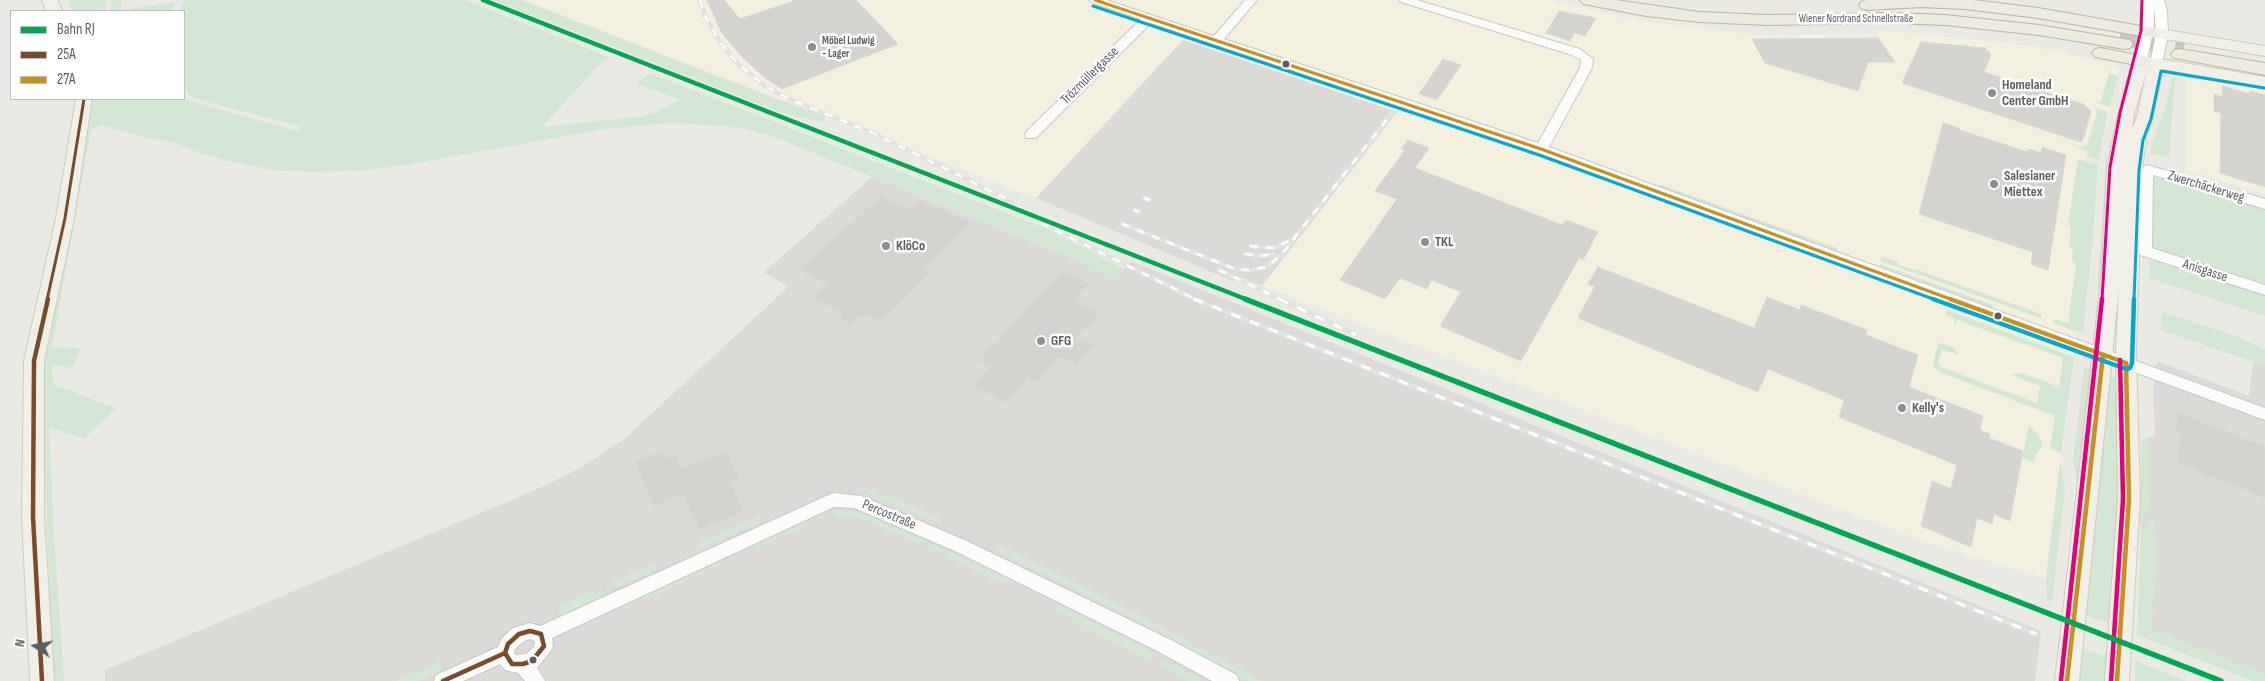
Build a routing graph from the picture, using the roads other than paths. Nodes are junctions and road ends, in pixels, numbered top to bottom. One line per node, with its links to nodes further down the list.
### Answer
1 (1095, 0): 9 (street)
2 (1251, 0): 10 (street)
3 (1405, 0): 19 (street)
4 (1589, 0): 8 (highway, Wiener Nordrand Schnellstraße)
5 (1633, 0): 8 (highway, Wiener Nordrand Schnellstraße)
6 (2148, 0): 12 (street)
7 (2158, 0): 12 (street)
8 (1844, 15): 11 (highway, Wiener Nordrand Schnellstraße); 12 (highway); 12 (highway)
9 (1149, 18): 10 (street); 18 (street, Trözmüllergasse)
10 (1216, 40): 19 (street)
11 (2122, 40)
12 (2151, 48): 13 (main road); 16 (main road); 23 (main road); 24 (main road)
13 (2265, 51)
14 (2265, 62): 15 (highway)
15 (2265, 69)
16 (2265, 82)
17 (84, 100): 29 (main road)
18 (1031, 135)
19 (1541, 149): 23 (street)
20 (2265, 204): 21 (street, Zwerchäckerweg)
21 (2145, 251): 22 (street, Anisgasse)
22 (2265, 290)
23 (2103, 354): 24 (street); 33 (main road)
24 (2126, 363): 25 (street); 34 (main road)
25 (2265, 414)
26 (541, 634): 27 (street); 28 (street); 32 (street, Percostraße)
27 (505, 653): 28 (street); 30 (street)
28 (523, 664): 31 (street)
29 (42, 681)
30 (443, 681)
31 (536, 681)
32 (1230, 681)
33 (2067, 681)
34 (2117, 681)

